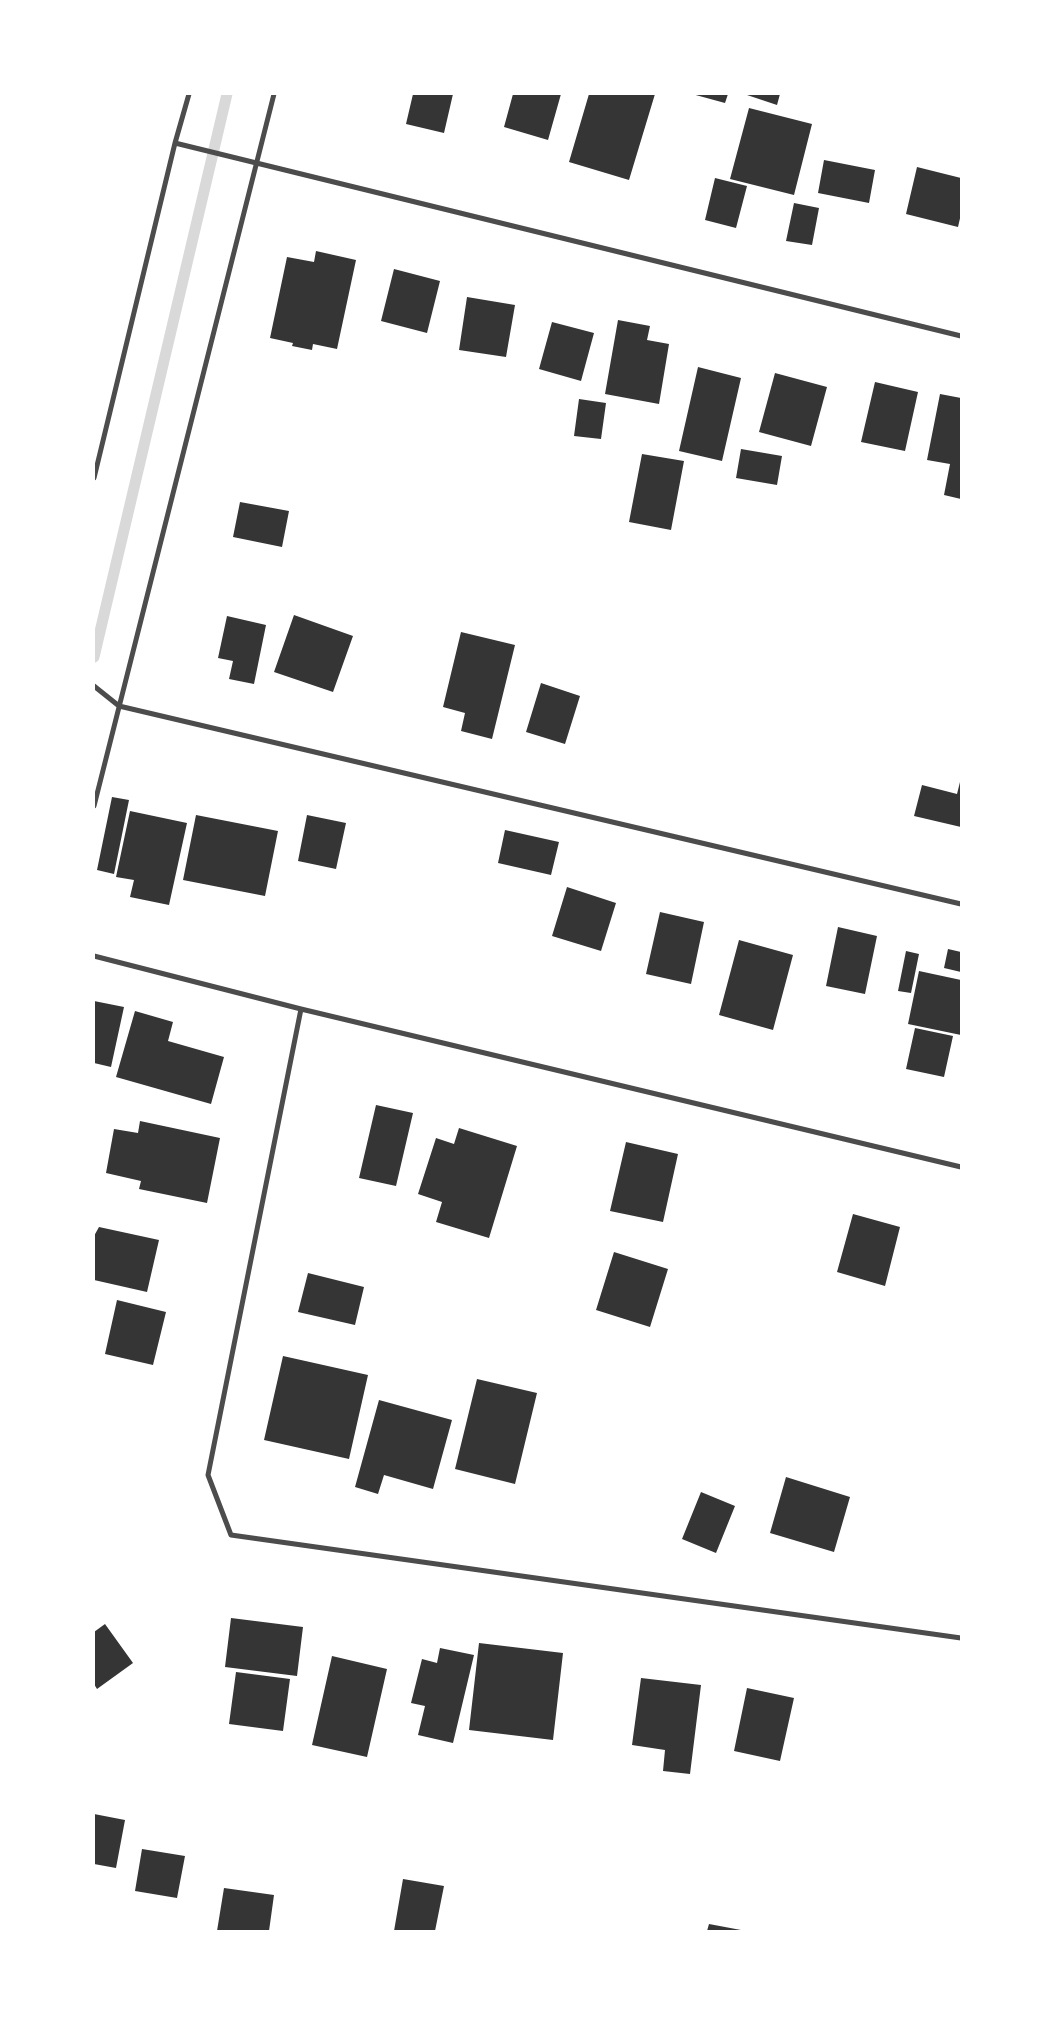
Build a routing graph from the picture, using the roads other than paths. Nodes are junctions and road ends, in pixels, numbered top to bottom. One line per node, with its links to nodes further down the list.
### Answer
1 (190, 94): 3 (street)
2 (274, 94): 4 (street)
3 (175, 143): 4 (street); 6 (street)
4 (256, 163): 5 (street); 8 (street)
5 (961, 336)
6 (94, 478)
7 (94, 686): 8 (street)
8 (119, 706): 9 (street); 10 (street)
9 (94, 806)
10 (961, 904)
11 (94, 956): 12 (street)
12 (301, 1009): 13 (street); 14 (street)
13 (961, 1166)
14 (961, 1638)

